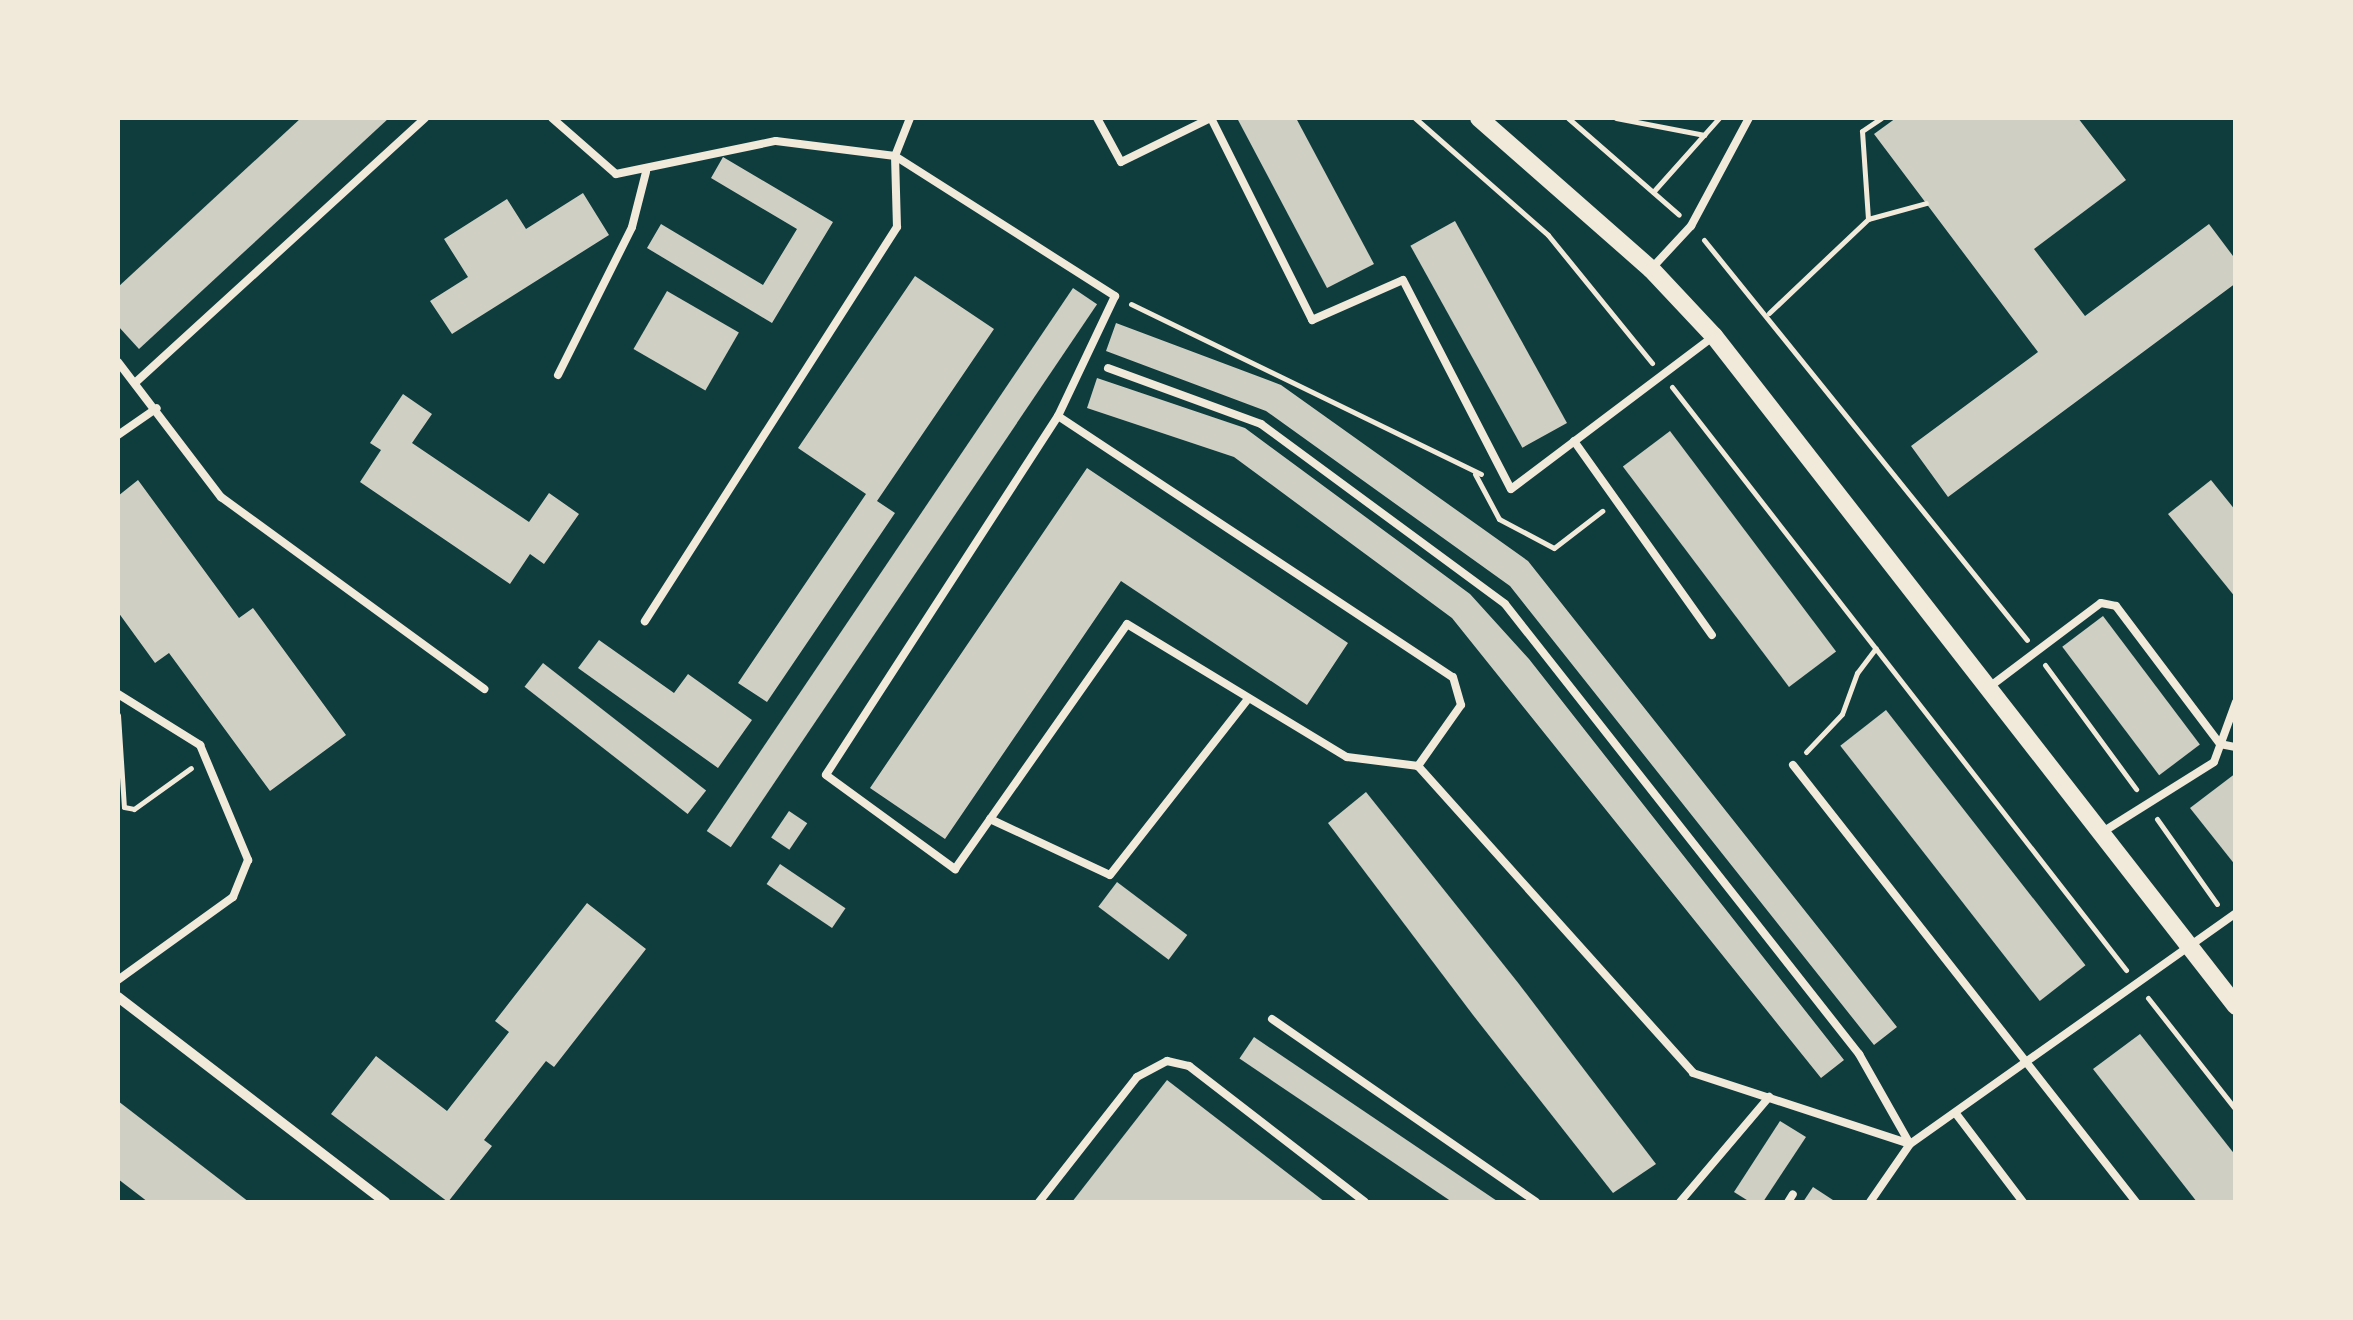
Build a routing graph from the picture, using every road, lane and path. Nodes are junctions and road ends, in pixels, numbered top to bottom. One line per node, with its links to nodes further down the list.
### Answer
1 (425, 118): 27 (lane)
2 (552, 118): 14 (lane)
3 (910, 118): 13 (lane)
4 (1097, 118): 33 (lane)
5 (1414, 118): 26 (path)
6 (1479, 118): 19 (street)
7 (1568, 118): 15 (path)
8 (1616, 118): 12 (path)
9 (1719, 118): 12 (path)
10 (1748, 118): 18 (lane)
11 (1881, 118): 17 (path)
12 (1704, 135): 15 (path)
13 (895, 156): 14 (lane); 20 (lane); 35 (lane)
14 (646, 172): 25 (lane)
15 (1654, 192): 18 (path)
16 (1926, 203): 17 (path)
17 (1868, 220): 21 (path)
18 (1691, 226): 19 (lane); 21 (path)
19 (1651, 268): 22 (street)
20 (1115, 296): 29 (lane); 32 (path)
21 (1769, 313): 38 (path)
22 (1714, 336): 26 (lane); 39 (street)
23 (118, 362): 27 (lane)
24 (1108, 368): 65 (lane)
25 (558, 375)
26 (1662, 375): 31 (lane); 37 (path)
27 (136, 382): 28 (lane)
28 (157, 408): 30 (lane); 40 (lane)
29 (1058, 416): 49 (lane); 52 (lane)
30 (118, 436)
31 (1574, 442): 33 (lane); 34 (lane)
32 (1474, 471): 33 (path); 34 (path)
33 (1511, 489)
34 (1616, 500): 36 (lane)
35 (645, 621)
36 (1712, 635)
37 (1876, 648): 48 (path); 57 (path)
38 (2036, 652): 39 (lane); 45 (lane); 50 (path)
39 (1988, 688): 53 (street)
40 (484, 689)
41 (118, 694): 47 (lane)
42 (1247, 700): 49 (lane); 52 (lane); 52 (lane)
43 (2236, 702): 45 (lane)
44 (118, 712): 51 (path)
45 (2220, 744): 46 (lane); 50 (lane)
46 (2236, 747)
47 (206, 757): 51 (path); 56 (lane)
48 (1793, 765): 61 (lane)
49 (1418, 766): 62 (lane)
50 (2147, 804): 53 (lane); 54 (path)
51 (120, 806)
52 (990, 819)
53 (2101, 833): 55 (street)
54 (2232, 916): 55 (lane)
55 (2192, 949): 57 (lane); 59 (street)
56 (118, 980)
57 (2134, 981): 61 (lane); 63 (path)
58 (118, 997): 66 (street)
59 (2236, 1006)
60 (1272, 1018): 69 (lane)
61 (2026, 1061): 64 (lane); 73 (lane)
62 (1770, 1097): 65 (lane); 70 (lane)
63 (2236, 1110)
64 (1957, 1115): 65 (lane); 72 (lane)
65 (1910, 1144): 71 (lane)
66 (384, 1202)
67 (1039, 1202): 68 (lane)
68 (1365, 1202)
69 (1536, 1202)
70 (1680, 1202)
71 (1870, 1202)
72 (2023, 1202)
73 (2136, 1202)

